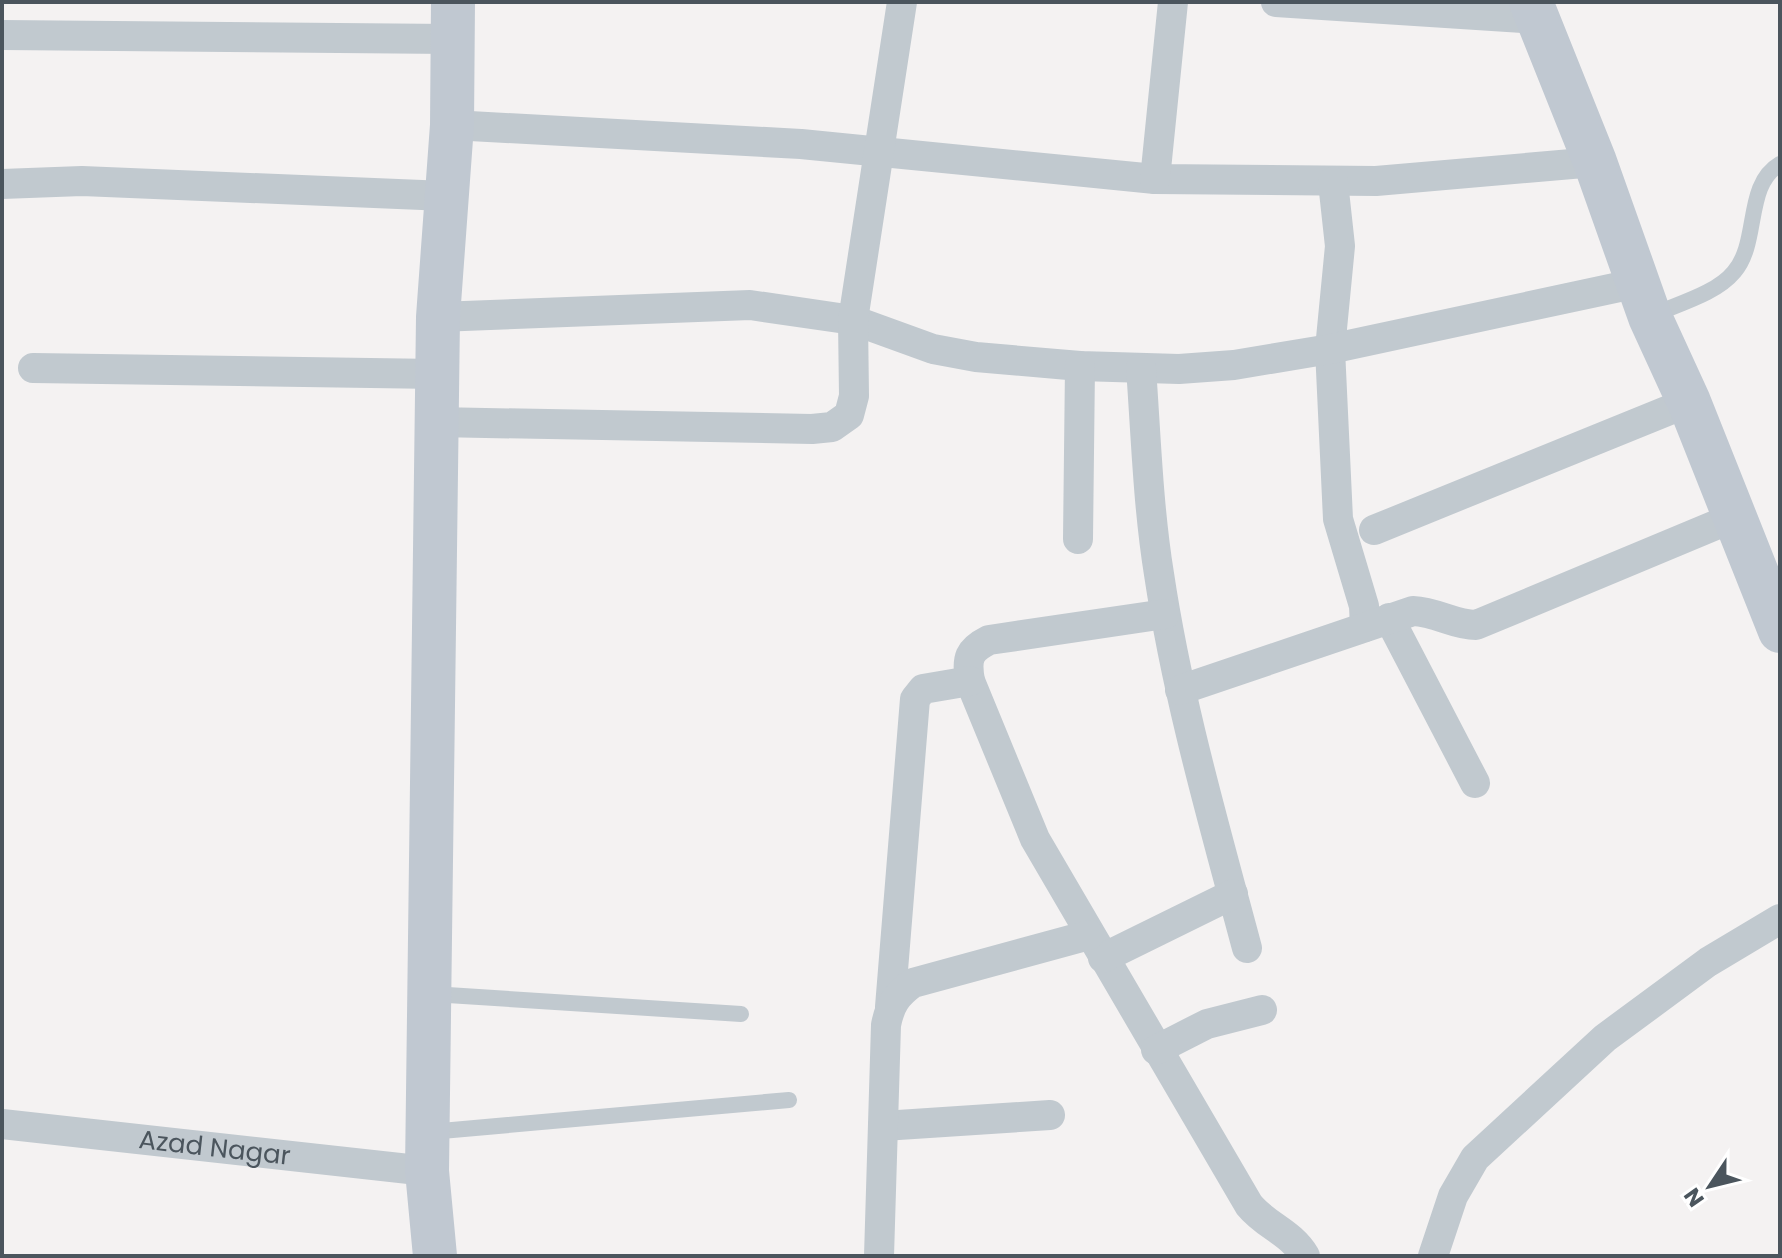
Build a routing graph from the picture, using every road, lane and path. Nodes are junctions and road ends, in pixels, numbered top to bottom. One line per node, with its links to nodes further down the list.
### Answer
1 (902, 2): 8 (street)
2 (1173, 2): 11 (street)
3 (1276, 2): 4 (street)
4 (1534, 10): 9 (street)
5 (452, 20): 6 (street); 7 (street)
6 (2, 35)
7 (452, 125): 8 (street); 14 (street)
8 (878, 152): 11 (street); 17 (street)
9 (1595, 162): 12 (street); 15 (street)
10 (1780, 164): 15 (lane)
11 (1155, 179): 12 (street)
12 (1333, 182): 18 (street)
13 (2, 184): 14 (street)
14 (446, 196): 16 (street)
15 (1644, 300): 18 (street); 23 (street)
16 (438, 317): 17 (street); 22 (street)
17 (853, 320): 19 (street); 24 (street)
18 (1330, 349): 21 (street); 29 (street)
19 (1080, 366): 21 (street); 27 (street)
20 (33, 368): 22 (street)
21 (1141, 368): 28 (street)
22 (437, 374): 24 (street)
23 (1689, 402): 25 (street); 26 (street)
24 (436, 422): 38 (street)
25 (1735, 517): 29 (street); 30 (street)
26 (1374, 530)
27 (1078, 539)
28 (1165, 614): 31 (street); 32 (street)
29 (1377, 623): 32 (street); 33 (street)
30 (1780, 631)
31 (970, 681): 36 (street); 39 (street)
32 (1180, 690): 34 (street)
33 (1475, 783)
34 (1233, 894): 36 (street); 37 (street)
35 (1780, 919): 51 (street)
36 (1096, 946): 39 (street); 42 (street)
37 (1247, 948)
38 (430, 994): 41 (lane); 47 (street)
39 (890, 1007): 46 (street)
40 (1262, 1010): 42 (street)
41 (741, 1014)
42 (1156, 1050): 50 (street)
43 (789, 1100): 47 (lane)
44 (1050, 1115): 46 (street)
45 (2, 1124): 47 (street, Azad Nagar)
46 (883, 1126): 49 (street)
47 (428, 1152): 48 (street)
48 (435, 1256)
49 (879, 1256)
50 (1305, 1256)
51 (1433, 1256)

